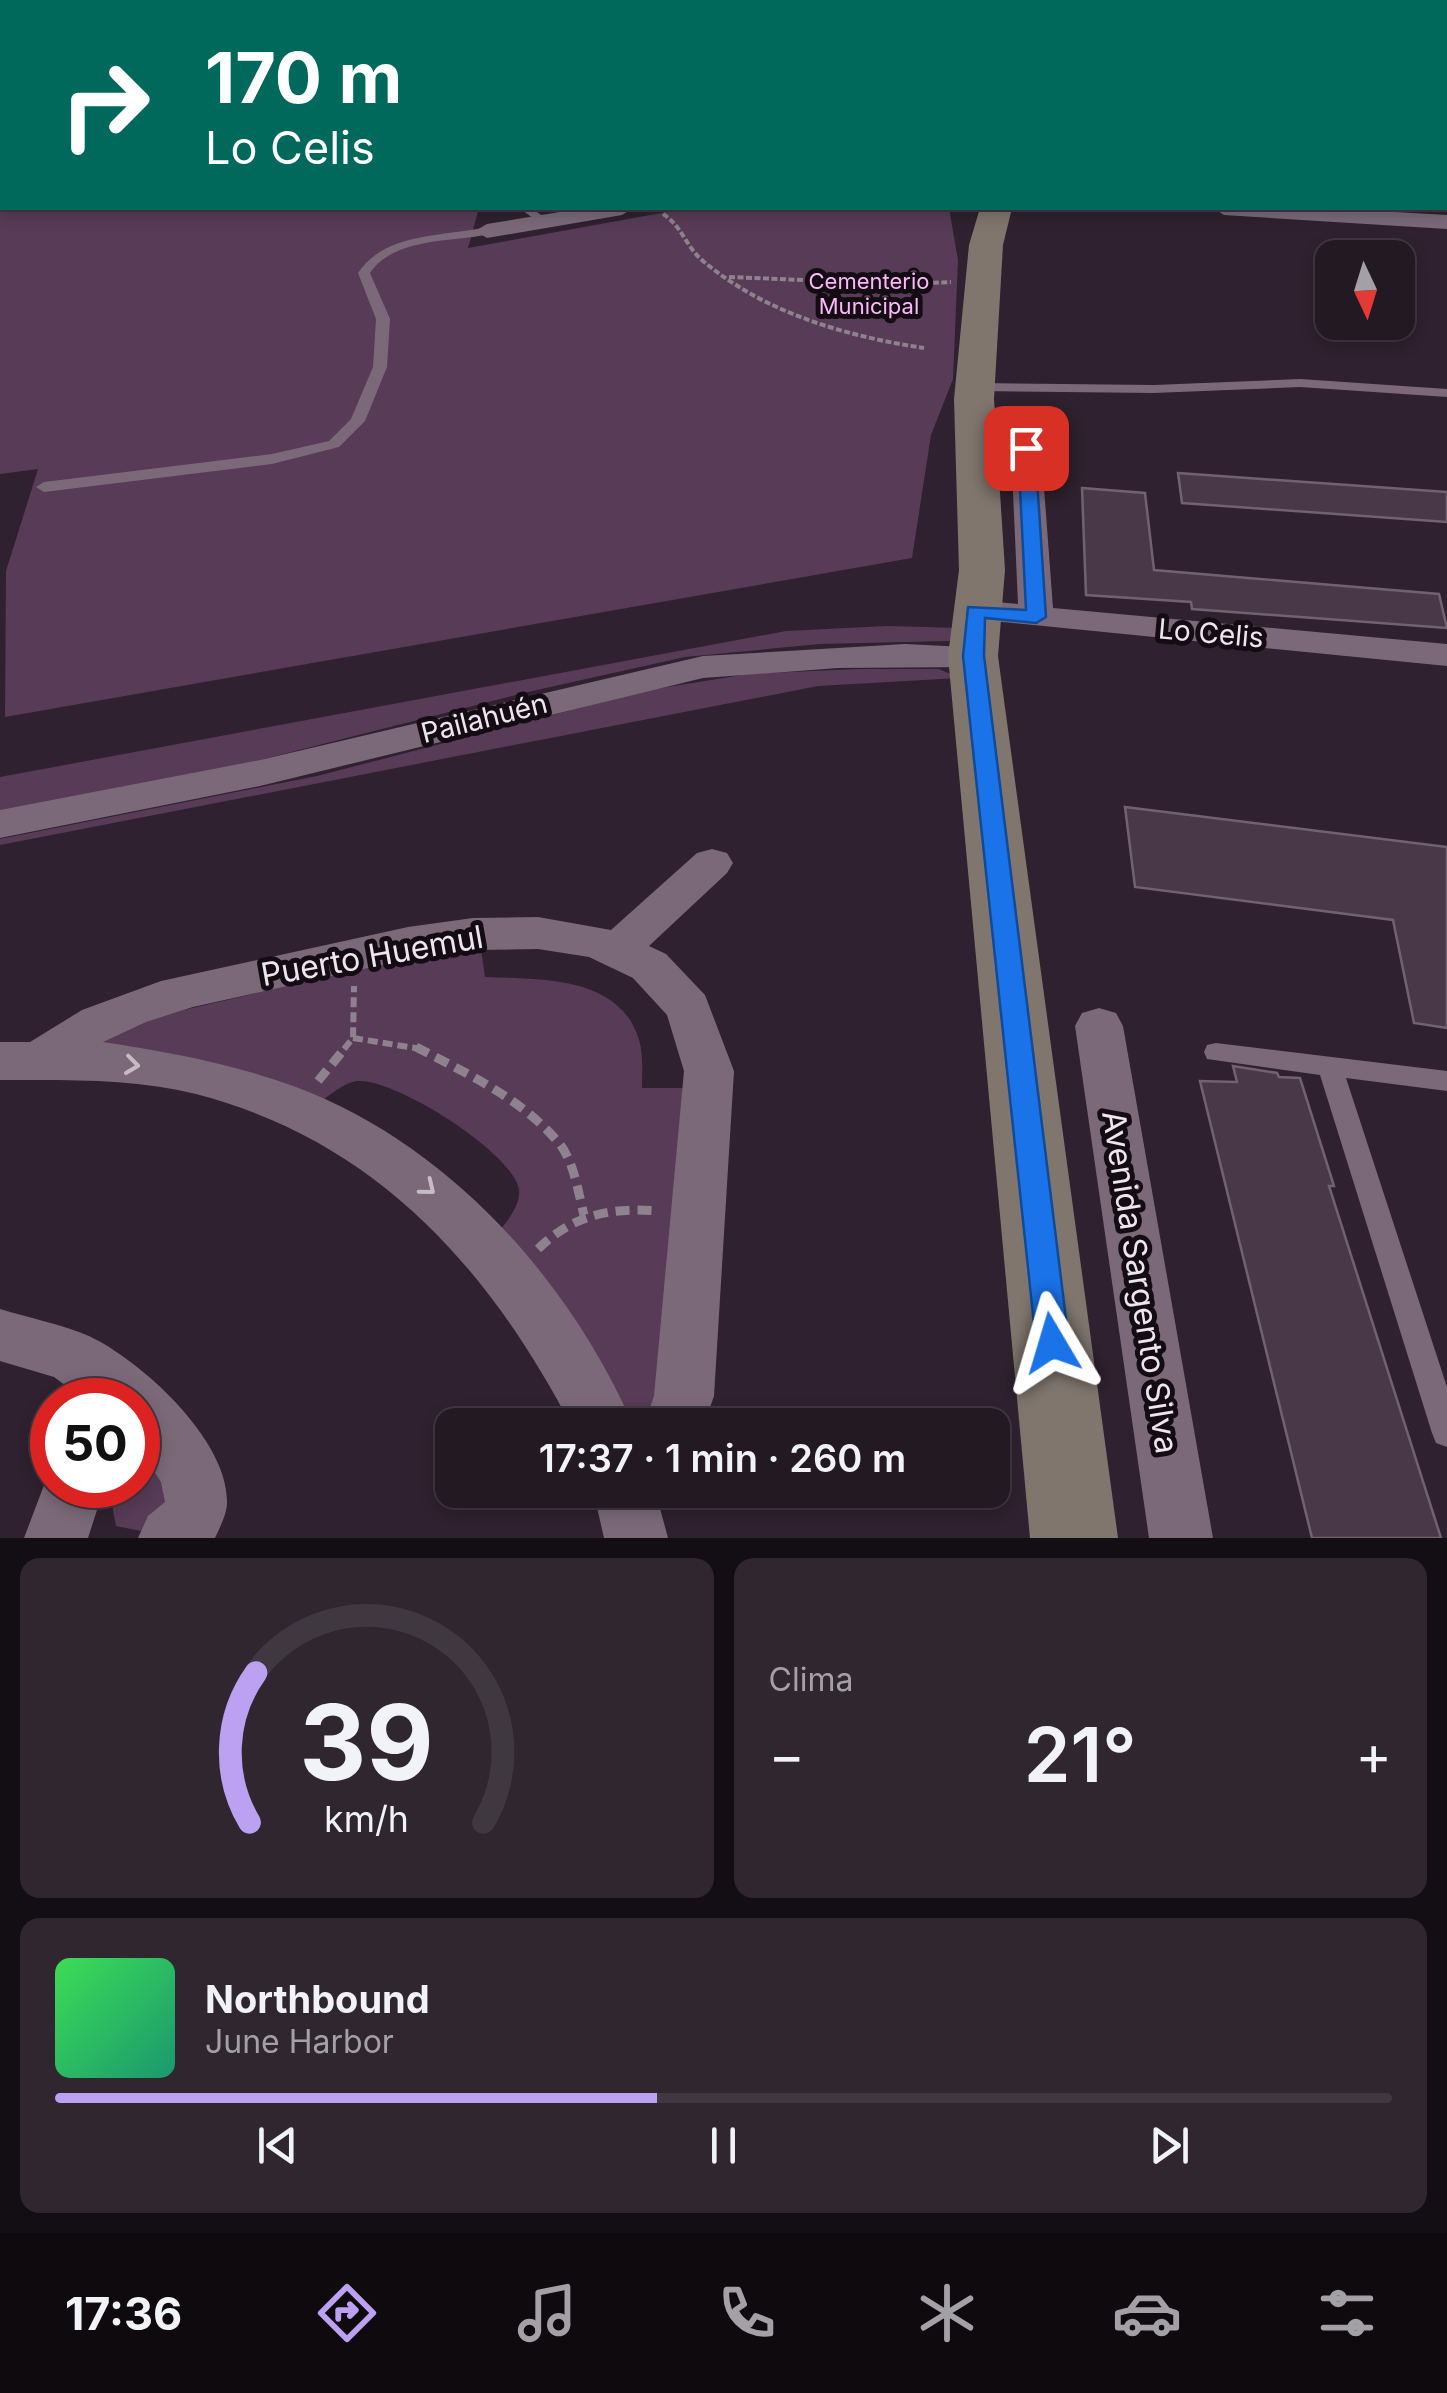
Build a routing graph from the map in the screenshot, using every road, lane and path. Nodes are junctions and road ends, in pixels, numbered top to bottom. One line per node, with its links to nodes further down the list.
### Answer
1 (593, 210): 3 (street)
2 (1256, 210): 6 (street)
3 (534, 214): 7 (street)
4 (663, 214): 8 (path)
5 (985, 220): 11 (main road)
6 (1447, 222)
7 (488, 231): 14 (lane)
8 (728, 276): 9 (path); 10 (path)
9 (968, 282)
10 (924, 348)
11 (976, 387): 12 (lane); 16 (main road)
12 (1447, 393)
13 (1026, 448): 15 (street)
14 (44, 487)
15 (1036, 617): 16 (street, Lo Celis); 17 (street, Lo Celis)
16 (974, 633): 18 (street, Pailahuén); 41 (main road)
17 (1447, 655)
18 (0, 824)
19 (712, 863): 20 (street)
20 (618, 949): 21 (street, Puerto Huemul); 30 (street, Puerto Huemul)
21 (350, 955): 23 (path); 25 (street, Puerto Huemul)
22 (1099, 1026): 42 (street, Avenida Sargento Silva)
23 (353, 1038): 28 (path); 29 (path)
24 (1216, 1052): 26 (lane)
25 (22, 1059): 28 (street, one-way to 28)
26 (1330, 1067): 27 (lane); 36 (lane)
27 (1447, 1081)
28 (294, 1107): 31 (street, one-way to 31)
29 (584, 1215): 30 (path); 31 (path)
30 (698, 1232): 35 (street, Puerto Huemul)
31 (521, 1288): 34 (street)
32 (0, 1335): 33 (street)
33 (98, 1378)
34 (595, 1408)
35 (680, 1408)
36 (1447, 1433)
37 (160, 1434): 39 (street)
38 (66, 1508): 40 (street)
39 (193, 1531)
40 (56, 1538)
41 (1074, 1538)
42 (1181, 1538)

